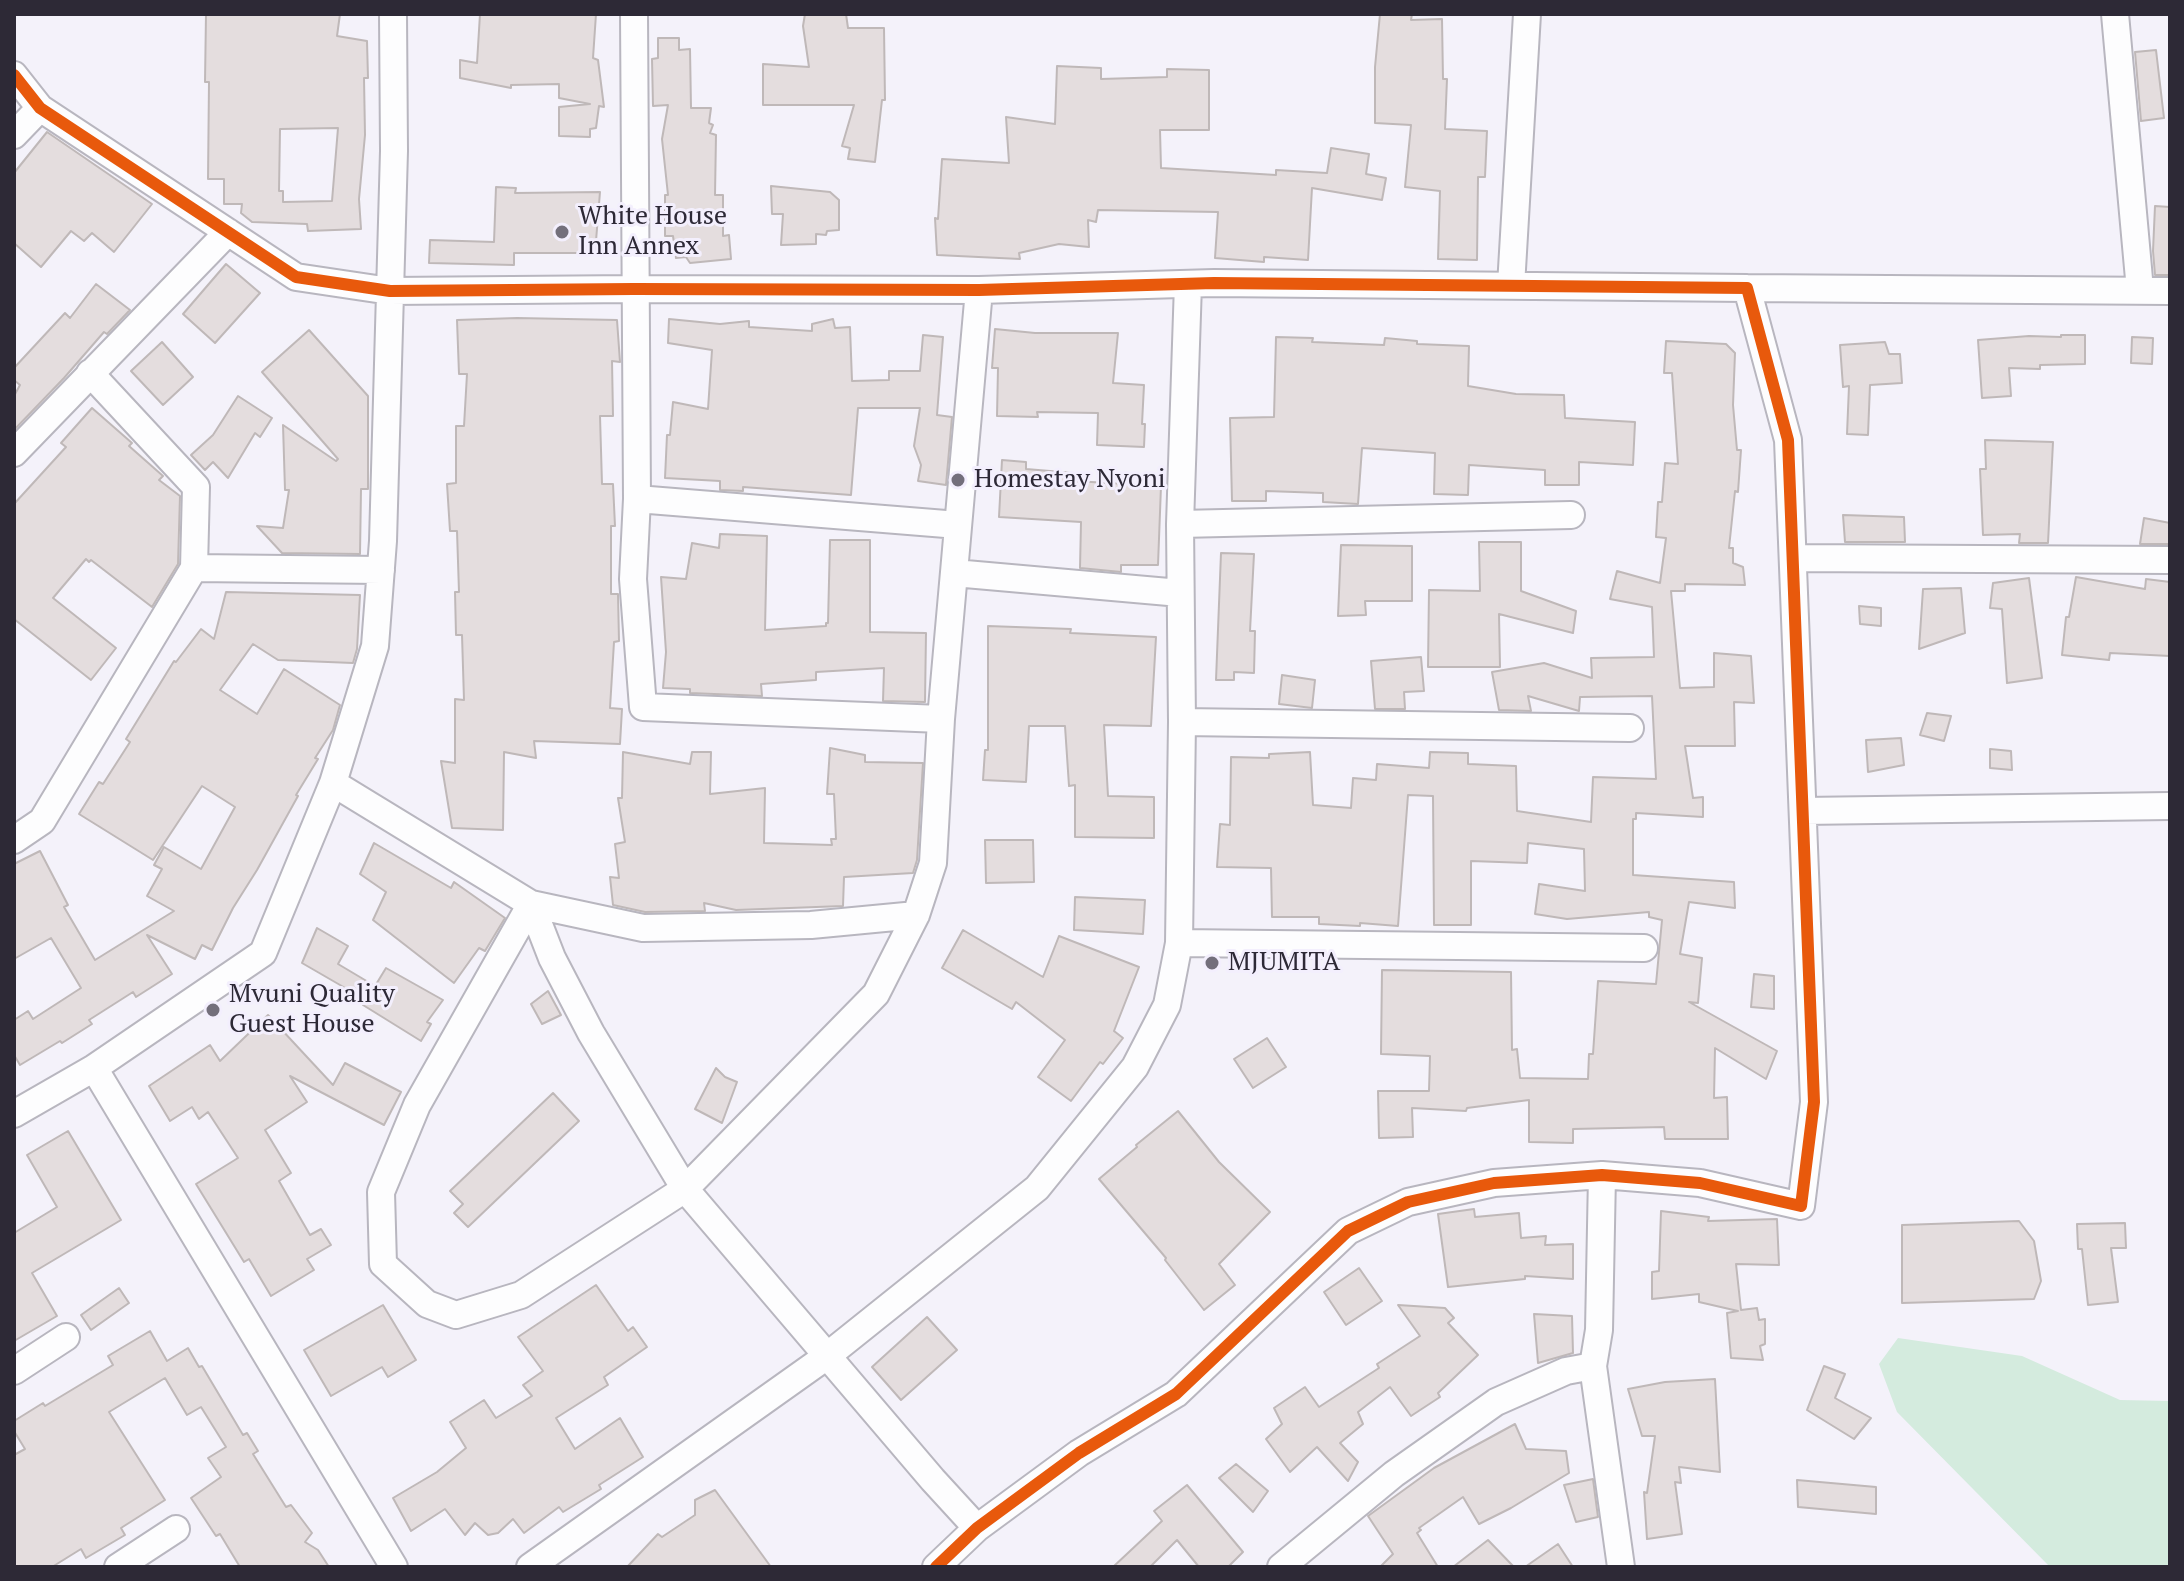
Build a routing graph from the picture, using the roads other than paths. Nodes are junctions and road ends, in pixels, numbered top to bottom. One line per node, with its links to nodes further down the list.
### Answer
1 (393, 14): 15 (street)
2 (634, 14): 12 (street)
3 (1527, 14): 10 (street)
4 (2115, 14): 14 (street)
5 (14, 75): 6 (street)
6 (40, 108): 7 (street); 8 (street)
7 (14, 135)
8 (228, 232): 15 (street); 17 (street)
9 (1188, 284): 10 (street); 13 (street); 21 (street)
10 (1511, 286): 11 (street)
11 (1747, 288): 14 (street); 23 (street)
12 (634, 289): 13 (street); 15 (street); 19 (street)
13 (979, 290): 22 (street)
14 (2140, 290): 16 (street)
15 (390, 291): 26 (street)
16 (2170, 291)
17 (90, 373): 18 (street); 25 (street)
18 (14, 453)
19 (637, 499): 22 (street); 29 (street)
20 (1571, 515): 21 (street)
21 (1180, 524): 28 (street)
22 (958, 525): 27 (street)
23 (1793, 558): 24 (street); 34 (street)
24 (2170, 560)
25 (194, 568): 26 (street); 35 (street)
26 (381, 570): 32 (street)
27 (954, 573): 28 (street); 29 (street)
28 (1180, 593): 30 (street)
29 (941, 719): 37 (street)
30 (1182, 722): 31 (street); 38 (street)
31 (1630, 728)
32 (333, 783): 36 (street); 40 (street)
33 (2170, 806): 34 (street)
34 (1803, 811): 42 (street)
35 (14, 840)
36 (531, 904): 37 (street); 43 (street); 43 (street)
37 (916, 915): 43 (street)
38 (1179, 943): 39 (street); 45 (street)
39 (1644, 948)
40 (94, 1068): 41 (street); 51 (street)
41 (14, 1114)
42 (1602, 1175): 46 (street); 48 (street)
43 (685, 1189): 45 (street)
44 (66, 1337): 47 (street)
45 (827, 1356): 48 (street); 52 (street)
46 (1593, 1366): 54 (street); 55 (street)
47 (14, 1371)
48 (977, 1528): 53 (street)
49 (176, 1529): 50 (street)
50 (118, 1567)
51 (394, 1567)
52 (530, 1567)
53 (936, 1567)
54 (1281, 1567)
55 (1621, 1567)

